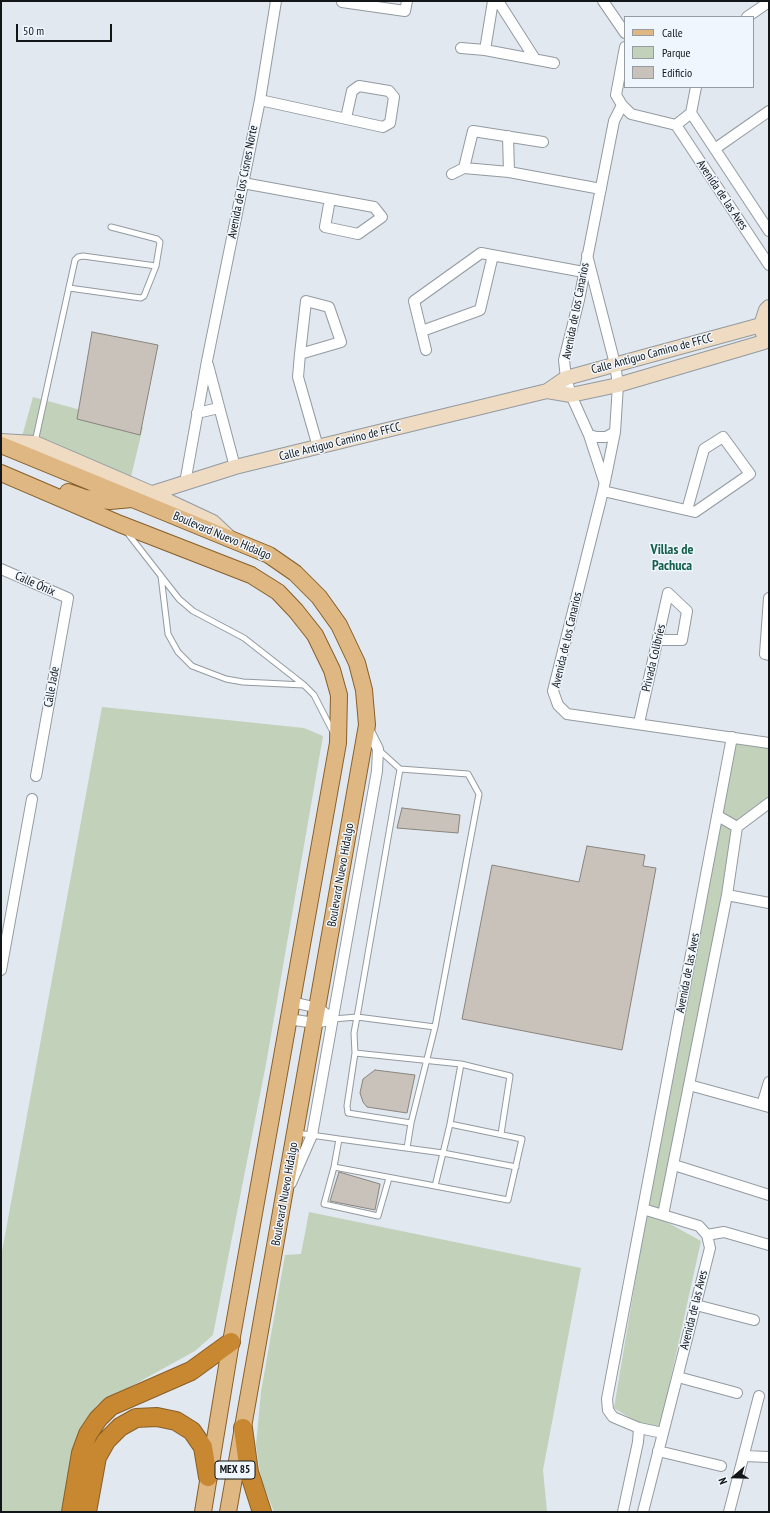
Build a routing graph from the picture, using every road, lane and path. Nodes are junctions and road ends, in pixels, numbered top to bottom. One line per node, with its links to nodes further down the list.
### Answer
1 (276, 1): 17 (street, Avenida de los Cisnes Norte)
2 (407, 1): 8 (street)
3 (493, 1): 12 (street)
4 (498, 1): 14 (street)
5 (603, 1): 10 (street)
6 (342, 2): 8 (street)
7 (769, 2): 9 (street)
8 (365, 3)
9 (749, 16)
10 (624, 32)
11 (461, 48): 12 (street)
12 (485, 50): 14 (street)
13 (624, 52): 18 (street)
14 (535, 59): 15 (street)
15 (554, 63)
16 (696, 88): 20 (street)
17 (260, 100): 21 (street); 29 (street, Avenida de los Cisnes Norte)
18 (622, 105): 22 (street); 30 (street, Avenida de los Canarios)
19 (769, 111): 25 (street)
20 (691, 114): 22 (street); 25 (street, Avenida de las Aves)
21 (346, 118): 21 (street)
22 (676, 125): 35 (street, Avenida de las Aves)
23 (508, 136): 24 (street); 26 (street); 27 (street)
24 (543, 142)
25 (716, 148): 33 (street, Avenida de las Aves)
26 (464, 168): 27 (street); 28 (street)
27 (509, 172): 30 (street)
28 (452, 174)
29 (243, 183): 31 (street); 47 (street, Avenida de los Cisnes Norte)
30 (601, 189): 37 (street, Avenida de los Canarios)
31 (330, 200): 31 (street)
32 (111, 227): 36 (lane)
33 (769, 231)
34 (493, 255): 37 (street); 43 (street); 43 (street)
35 (769, 265)
36 (156, 266): 38 (lane); 38 (lane)
37 (587, 273): 39 (street, Avenida de los Canarios); 40 (street, Avenida de los Canarios)
38 (69, 288): 58 (lane)
39 (596, 296): 40 (street); 48 (street, Avenida de los Canarios)
40 (578, 300): 49 (street, Avenida de los Canarios)
41 (769, 307): 42 (main road)
42 (761, 325): 44 (main road); 48 (main road, Calle Antiguo Camino de FFCC)
43 (422, 331): 45 (street)
44 (767, 345): 50 (main road, Calle Antiguo Camino de FFCC)
45 (426, 350)
46 (300, 354): 46 (street); 60 (street)
47 (207, 361): 53 (street, Avenida de los Cisnes Norte); 54 (street, Avenida de los Cisnes Norte)
48 (615, 364): 49 (main road, Calle Antiguo Camino de FFCC); 50 (street, Avenida de los Canarios)
49 (566, 378): 51 (main road, Calle Antiguo Camino de FFCC); 52 (street, Avenida de los Canarios)
50 (618, 384): 52 (main road, Calle Antiguo Camino de FFCC); 55 (street, Avenida de los Canarios)
51 (547, 391): 52 (main road, Calle Antiguo Camino de FFCC); 60 (main road, Calle Antiguo Camino de FFCC)
52 (571, 394): 56 (street, Avenida de los Canarios)
53 (219, 408): 54 (street); 61 (street, Avenida de los Cisnes Norte)
54 (197, 413): 65 (street, Avenida de los Cisnes Norte)
55 (615, 432): 56 (street); 63 (street, Avenida de los Canarios)
56 (589, 434): 63 (street, Avenida de los Canarios)
57 (1, 441): 58 (main road)
58 (35, 443): 64 (main road)
59 (1, 444): 68 (main road, Boulevard Nuevo Hidalgo)
60 (318, 447): 61 (main road, Calle Antiguo Camino de FFCC)
61 (235, 467): 65 (main road, Calle Antiguo Camino de FFCC)
62 (4, 475): 68 (main road); 71 (main road, Boulevard Nuevo Hidalgo)
63 (604, 481): 66 (street, Avenida de los Canarios)
64 (124, 482): 65 (main road); 67 (main road)
65 (185, 482): 67 (main road, Calle Antiguo Camino de FFCC); 69 (main road)
66 (603, 491): 70 (street); 81 (street, Avenida de los Canarios)
67 (151, 493): 68 (main road, Calle Antiguo Camino de FFCC); 69 (main road)
68 (134, 499): 72 (main road, Boulevard Nuevo Hidalgo)
69 (181, 508): 72 (main road)
70 (687, 510): 70 (street)
71 (120, 524): 74 (lane); 84 (main road, Boulevard Nuevo Hidalgo)
72 (230, 538): 82 (main road, Boulevard Nuevo Hidalgo)
73 (1, 569): 75 (street, Calle Ónix)
74 (161, 575): 80 (lane); 80 (lane)
75 (68, 598): 88 (street, Calle Jade)
76 (769, 598): 77 (street)
77 (768, 632): 79 (street)
78 (658, 640): 78 (street, Privada Colibríes); 81 (street, Privada Colibríes)
79 (769, 655)
80 (304, 685): 84 (lane)
81 (639, 723): 83 (street, Avenida de los Canarios)
82 (367, 726): 86 (street); 97 (main road, Boulevard Nuevo Hidalgo)
83 (732, 737): 85 (street, Avenida de los Canarios); 91 (street, Avenida de las Aves)
84 (338, 743): 96 (main road, Boulevard Nuevo Hidalgo)
85 (769, 743)
86 (378, 749): 87 (lane); 100 (street)
87 (400, 769): 98 (lane); 102 (lane)
88 (36, 776)
89 (32, 799): 95 (street)
90 (769, 803): 92 (street)
91 (718, 816): 92 (street); 124 (street, Avenida de las Aves)
92 (737, 827): 93 (street, Avenida de las Aves)
93 (727, 895): 94 (street); 107 (street, Avenida de las Aves)
94 (769, 903)
95 (1, 970)
96 (292, 1002): 97 (street); 99 (main road, Boulevard Nuevo Hidalgo)
97 (318, 1008): 100 (street); 101 (main road, Boulevard Nuevo Hidalgo)
98 (357, 1017): 100 (lane); 102 (lane); 103 (lane)
99 (288, 1019): 101 (street); 130 (main road, Boulevard Nuevo Hidalgo)
100 (334, 1019): 101 (street); 113 (street)
101 (315, 1024): 111 (main road, Boulevard Nuevo Hidalgo)
102 (435, 1027): 104 (lane)
103 (355, 1053): 104 (lane); 109 (lane)
104 (428, 1061): 105 (lane); 109 (lane)
105 (460, 1064): 110 (lane); 112 (lane)
106 (769, 1082): 108 (street)
107 (689, 1085): 108 (street); 117 (street, Avenida de las Aves)
108 (765, 1106)
109 (411, 1123): 115 (lane)
110 (450, 1124): 112 (lane); 116 (lane)
111 (296, 1132): 113 (lane); 123 (main road, Boulevard Nuevo Hidalgo)
112 (501, 1134): 119 (lane)
113 (312, 1135): 114 (lane); 123 (street)
114 (339, 1139): 115 (lane); 118 (lane)
115 (407, 1148): 116 (lane)
116 (442, 1153): 119 (lane); 121 (lane)
117 (674, 1164): 122 (street); 125 (street, Avenida de las Aves)
118 (334, 1167): 120 (lane); 120 (lane)
119 (516, 1167): 121 (lane)
120 (389, 1178): 121 (lane)
121 (435, 1186)
122 (769, 1195)
123 (284, 1199): 134 (main road, Boulevard Nuevo Hidalgo)
124 (643, 1209): 125 (street); 135 (street, Avenida de las Aves)
125 (663, 1215): 126 (street)
126 (707, 1235): 127 (street); 128 (street, Avenida de las Aves)
127 (769, 1245)
128 (696, 1304): 129 (street); 131 (street, Avenida de las Aves)
129 (754, 1320)
130 (231, 1342): 141 (main road, Boulevard Nuevo Hidalgo); 142 (highway)
131 (678, 1377): 132 (street); 136 (street, Avenida de las Aves)
132 (737, 1393)
133 (759, 1396): 138 (street)
134 (243, 1428): 145 (main road, Boulevard Nuevo Hidalgo / MEX 85); 146 (highway)
135 (639, 1428): 136 (street, Avenida de las Aves); 147 (street)
136 (663, 1433): 137 (street, Avenida de las Aves)
137 (658, 1451): 140 (street); 148 (street, Avenida de las Aves)
138 (744, 1456): 139 (street); 149 (street)
139 (769, 1457)
140 (721, 1466)
141 (208, 1477): 143 (highway); 144 (main road, Boulevard Nuevo Hidalgo / MEX 85)
142 (71, 1512)
143 (87, 1512)
144 (203, 1512)
145 (228, 1512)
146 (262, 1512)
147 (623, 1512)
148 (642, 1512)
149 (729, 1512)

